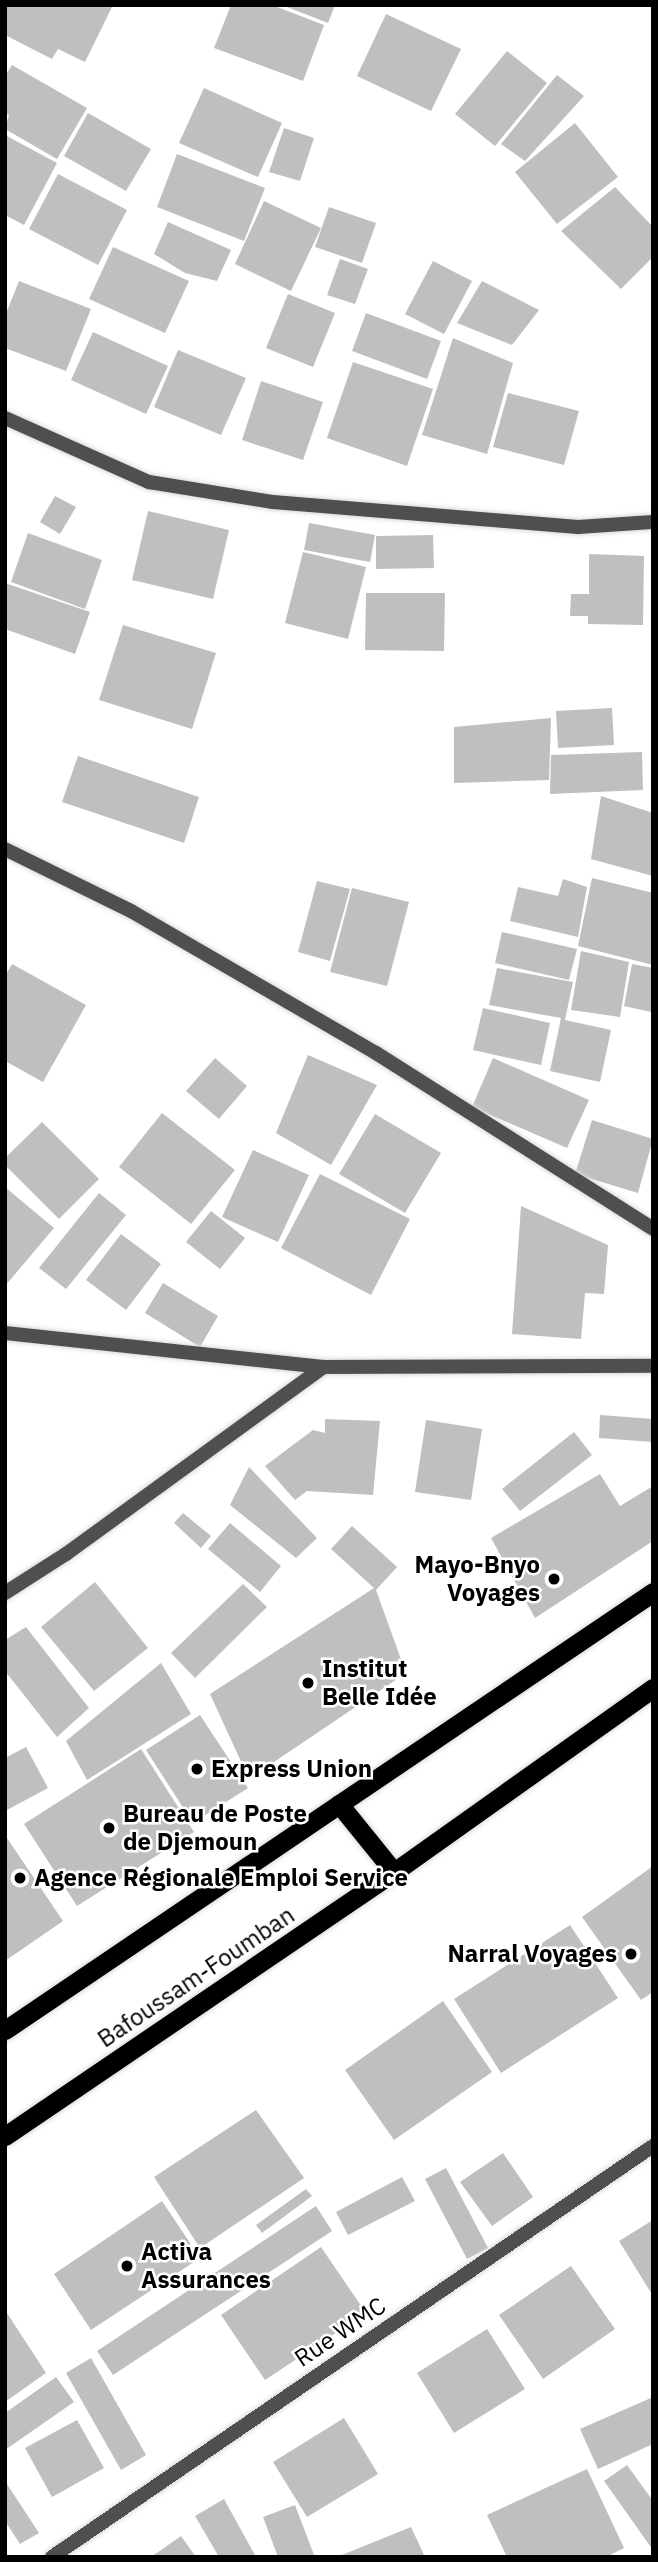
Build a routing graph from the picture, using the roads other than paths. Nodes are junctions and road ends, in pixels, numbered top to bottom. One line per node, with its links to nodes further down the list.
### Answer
1 (5, 418): 2 (street)
2 (653, 522)
3 (5, 849): 4 (street)
4 (653, 1229)
5 (5, 1333): 7 (street)
6 (653, 1366): 7 (street)
7 (323, 1367): 9 (street)
8 (653, 1591): 11 (highway)
9 (5, 1593)
10 (653, 1688): 12 (highway, Bafoussam-Foumban)
11 (339, 1804): 12 (highway); 13 (highway)
12 (394, 1872): 14 (highway, Bafoussam-Foumban)
13 (5, 2030)
14 (5, 2136)
15 (653, 2146): 16 (street, Rue WMC)
16 (52, 2557)

